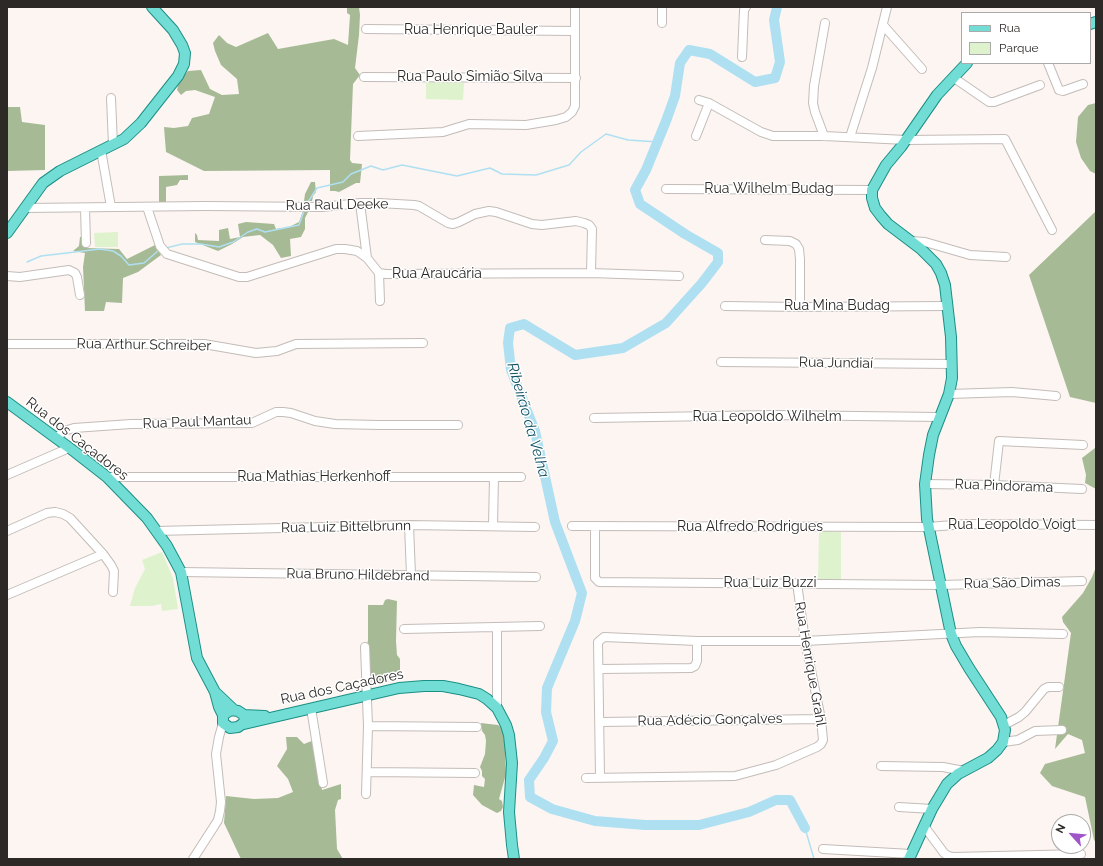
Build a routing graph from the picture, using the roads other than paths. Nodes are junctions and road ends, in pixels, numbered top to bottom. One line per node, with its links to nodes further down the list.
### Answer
1 (152, 7): 28 (main road)
2 (575, 7): 10 (street)
3 (662, 7): 6 (street)
4 (746, 7): 11 (street)
5 (887, 7): 8 (street)
6 (662, 23)
7 (826, 23): 25 (street)
8 (883, 25): 14 (street); 26 (street)
9 (366, 29): 10 (street, Rua Henrique Bauler)
10 (575, 31): 16 (street)
11 (742, 57)
12 (966, 64): 17 (main road)
13 (1048, 64): 18 (street)
14 (922, 69)
15 (364, 77): 16 (street, Rua Paulo Simião Silva)
16 (576, 78): 23 (street)
17 (954, 78): 19 (street); 27 (main road)
18 (1083, 84)
19 (1040, 85)
20 (111, 98): 28 (street)
21 (699, 100): 22 (street)
22 (709, 103): 24 (street); 25 (street)
23 (358, 136)
24 (696, 136)
25 (824, 136): 26 (street)
26 (850, 137): 27 (street)
27 (906, 140): 31 (main road); 37 (street)
28 (113, 145): 29 (main road)
29 (101, 150): 33 (street); 35 (main road)
30 (666, 189): 31 (street, Rua Wilhelm Budag)
31 (872, 190): 40 (main road)
32 (360, 203): 34 (street, Rua Raul Deeke); 43 (street); 45 (street, Rua Raul Deeke)
33 (111, 207): 34 (street, Rua Raul Deeke); 36 (street, Rua Raul Deeke)
34 (147, 207): 43 (street, Rua Araucária)
35 (25, 208): 36 (street, Rua Raul Deeke); 38 (main road)
36 (85, 208): 41 (street)
37 (1052, 230)
38 (7, 233)
39 (765, 240): 52 (street)
40 (911, 241): 42 (street); 51 (main road)
41 (86, 243)
42 (1006, 257)
43 (367, 258): 44 (street, Rua Araucária)
44 (379, 273): 45 (street, Rua Araucária); 49 (street)
45 (591, 273): 47 (street, Rua Araucária)
46 (7, 276): 48 (street)
47 (679, 276)
48 (80, 295)
49 (380, 301)
50 (725, 306): 52 (street, Rua Mina Budag)
51 (948, 306): 52 (street, Rua Mina Budag); 56 (main road)
52 (800, 307)
53 (423, 343): 54 (street, Rua Arthur Schreiber)
54 (7, 344)
55 (721, 362): 56 (street, Rua Jundiaí)
56 (952, 364): 57 (main road)
57 (949, 394): 58 (street); 60 (main road)
58 (1056, 396)
59 (7, 402): 63 (main road, Rua dos Caçadores)
60 (940, 417): 61 (street, Rua Leopoldo Wilhelm); 70 (main road)
61 (594, 418)
62 (458, 425): 63 (street, Rua Paul Mantau)
63 (56, 438): 65 (main road, Rua dos Caçadores)
64 (1083, 445): 71 (street)
65 (69, 448): 66 (street); 67 (main road, Rua dos Caçadores)
66 (7, 475)
67 (106, 477): 68 (street, Rua Mathias Herkenhoff); 81 (main road, Rua dos Caçadores)
68 (494, 477): 69 (street, Rua Mathias Herkenhoff); 75 (street)
69 (521, 477)
70 (926, 484): 71 (street, Rua Pindorama); 79 (main road)
71 (994, 485): 72 (street, Rua Pindorama)
72 (1082, 489)
73 (409, 525): 75 (street, Rua Luiz Bittelbrunn); 81 (street, Rua Luiz Bittelbrunn); 84 (street)
74 (1096, 525): 79 (street, Rua Leopoldo Voigt)
75 (493, 526): 78 (street, Rua Luiz Bittelbrunn)
76 (572, 526): 77 (street, Rua Alfredo Rodrigues)
77 (595, 526): 79 (street, Rua Alfredo Rodrigues); 87 (street, Rua Luiz Buzzi)
78 (535, 527)
79 (928, 527): 88 (main road)
80 (7, 531): 82 (street)
81 (156, 531): 83 (main road, Rua dos Caçadores)
82 (103, 554): 89 (street); 90 (street)
83 (181, 572): 84 (street, Rua Bruno Hildebrand); 101 (main road, Rua dos Caçadores)
84 (411, 575): 85 (street, Rua Bruno Hildebrand)
85 (536, 577)
86 (1082, 581): 88 (street, Rua São Dimas)
87 (797, 583): 88 (street, Rua Luiz Buzzi); 97 (street, Rua Henrique Grahl)
88 (941, 584): 94 (main road)
89 (113, 592)
90 (7, 595)
91 (540, 626): 92 (street)
92 (497, 627): 93 (street); 104 (street)
93 (404, 629)
94 (951, 634): 95 (street); 97 (street); 110 (main road)
95 (1063, 634)
96 (697, 641): 97 (street); 99 (street); 99 (street)
97 (804, 641): 107 (street, Rua Henrique Grahl)
98 (365, 647): 102 (street)
99 (600, 669): 109 (street)
100 (1059, 687): 110 (street)
101 (215, 692): 105 (main road, Rua dos Caçadores); 108 (main road, Rua dos Caçadores)
102 (367, 694): 103 (main road, Rua dos Caçadores); 104 (main road, Rua dos Caçadores); 111 (street)
103 (311, 708): 106 (main road, Rua dos Caçadores); 121 (street)
104 (497, 708): 130 (main road, Rua dos Caçadores)
105 (234, 710): 106 (main road, Rua dos Caçadores); 108 (main road)
106 (244, 719): 108 (main road)
107 (821, 719): 109 (street, Rua Adécio Gonçalves); 119 (street, Rua Henrique Grahl)
108 (225, 722): 129 (street)
109 (600, 722): 119 (street)
110 (1004, 725): 114 (main road)
111 (368, 726): 112 (street); 117 (street)
112 (477, 727)
113 (1062, 730): 114 (street)
114 (1003, 742): 116 (main road)
115 (881, 766): 116 (street)
116 (964, 770): 124 (main road)
117 (367, 772): 118 (street); 122 (street)
118 (475, 773)
119 (600, 777): 120 (street)
120 (586, 778)
121 (323, 783)
122 (366, 794)
123 (899, 807): 124 (street)
124 (932, 809): 125 (main road)
125 (924, 826): 127 (street); 128 (main road)
126 (823, 849): 128 (street)
127 (1081, 854)
128 (910, 856)
129 (193, 859)
130 (514, 859)

